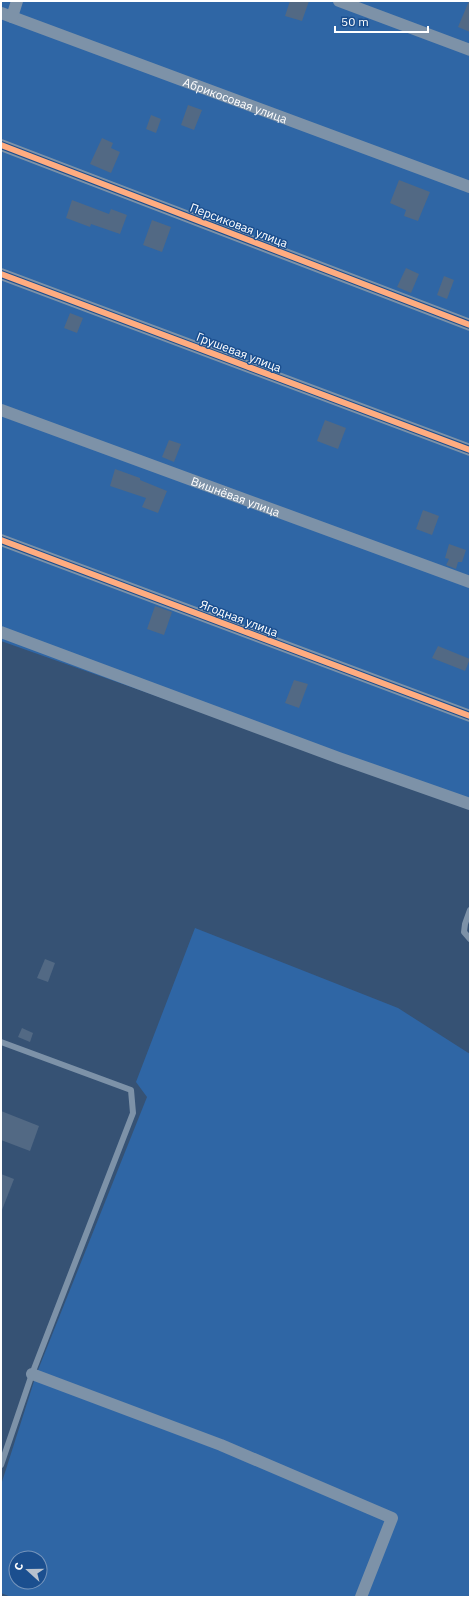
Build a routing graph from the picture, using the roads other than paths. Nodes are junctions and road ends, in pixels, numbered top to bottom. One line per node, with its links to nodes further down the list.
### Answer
1 (17, 1): 3 (street)
2 (339, 1): 4 (street)
3 (6, 15): 6 (street, Абрикосовая улица)
4 (470, 50)
5 (1, 145): 8 (street, Персиковая улица)
6 (470, 187)
7 (1, 274): 10 (street, Грушевая улица)
8 (470, 325)
9 (1, 410): 12 (street, Вишнёвая улица)
10 (470, 450)
11 (1, 540): 14 (street, Ягодная улица)
12 (470, 582)
13 (1, 632): 15 (street)
14 (470, 716)
15 (470, 804)
16 (470, 910): 17 (lane)
17 (470, 939)
18 (1, 1042): 19 (lane)
19 (32, 1374): 20 (lane); 21 (street)
20 (1, 1465)
21 (361, 1597)

